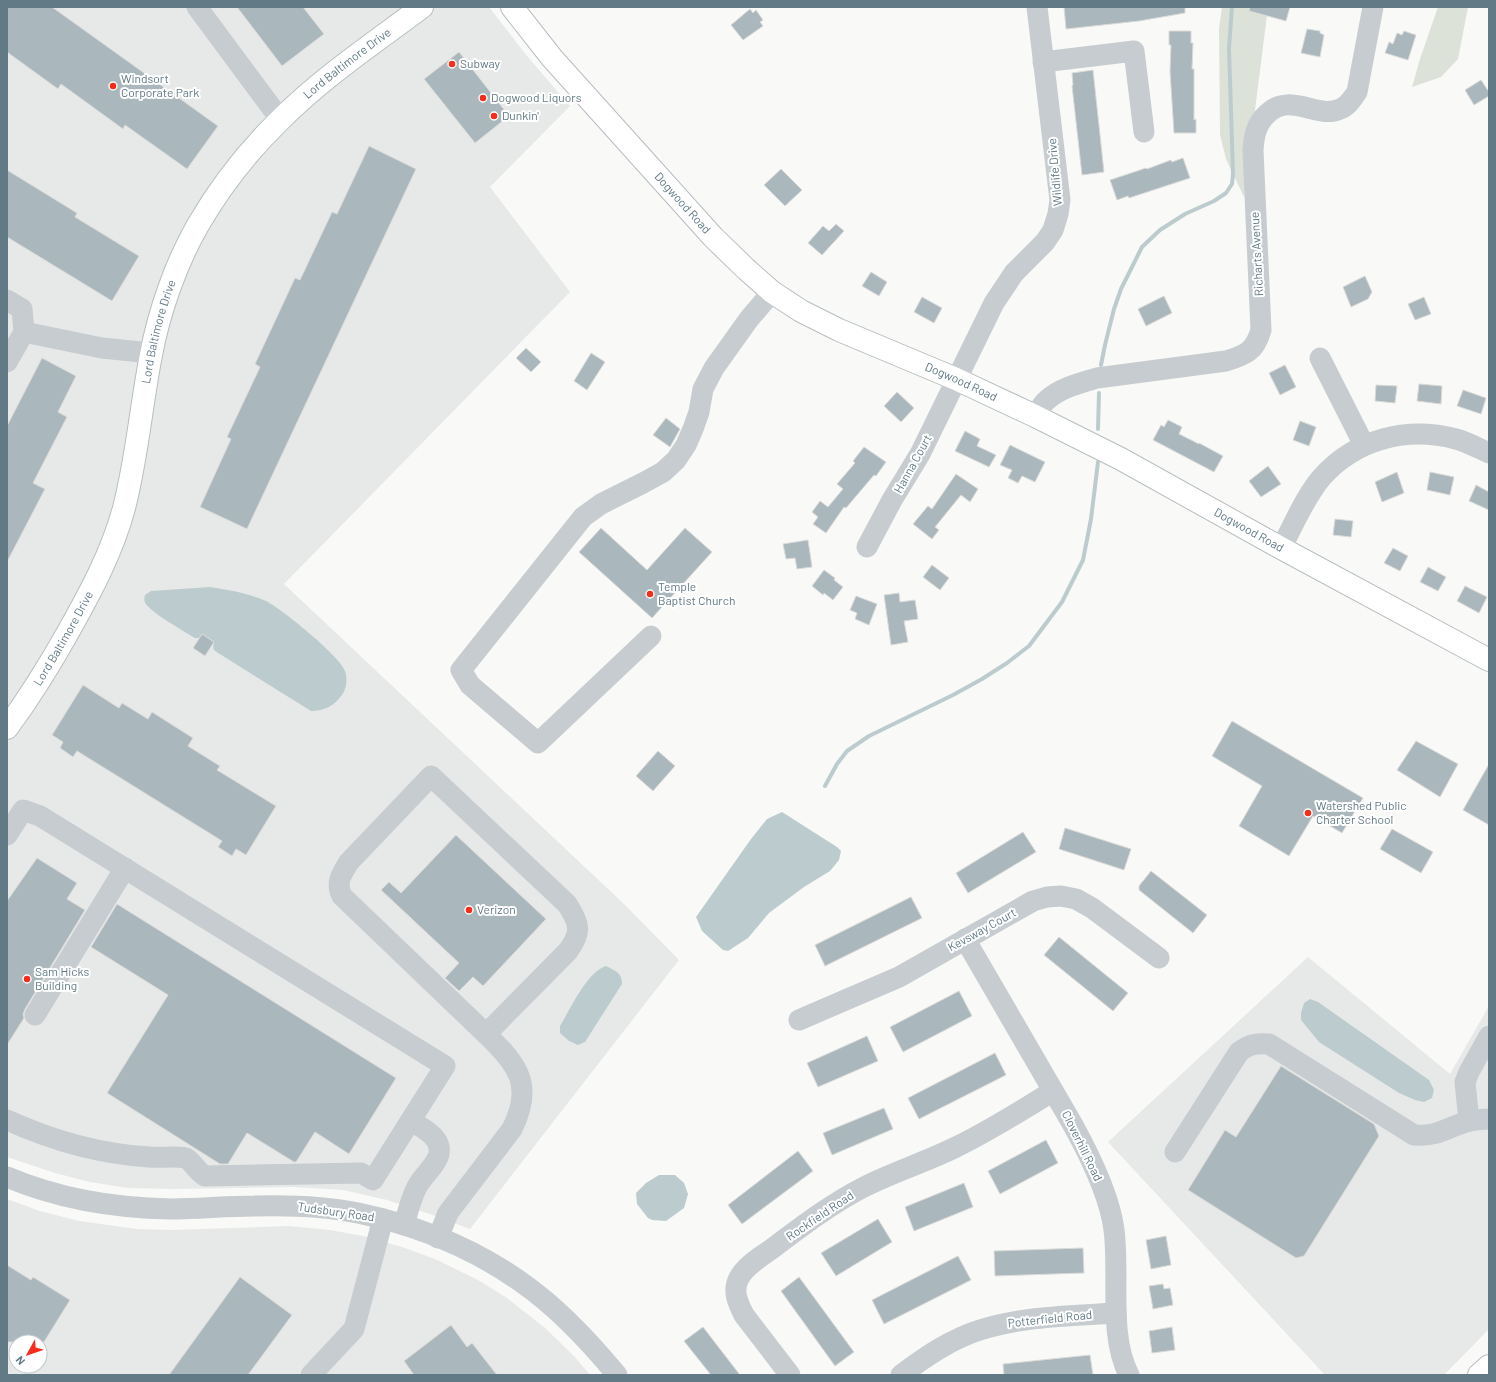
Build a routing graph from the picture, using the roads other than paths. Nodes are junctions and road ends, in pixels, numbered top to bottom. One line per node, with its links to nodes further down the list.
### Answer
1 (197, 7): 7 (street)
2 (422, 7): 7 (main road, Lord Baltimore Drive)
3 (512, 7): 9 (main road, Dogwood Road)
4 (1037, 7): 6 (street, Wildlife Drive)
5 (1373, 7): 16 (street, Richarts Avenue)
6 (1043, 62): 8 (street); 15 (street, Wildlife Drive)
7 (280, 119): 12 (main road, Lord Baltimore Drive)
8 (1144, 132)
9 (772, 292): 15 (main road, Dogwood Road); 21 (street)
10 (7, 300): 11 (street)
11 (24, 332): 12 (street); 14 (street)
12 (151, 353): 23 (main road, Lord Baltimore Drive)
13 (1320, 358): 17 (street)
14 (7, 362)
15 (956, 380): 16 (main road, Dogwood Road); 19 (street, Hanna Court)
16 (1035, 416): 20 (main road, Dogwood Road)
17 (1364, 445): 18 (street); 20 (street)
18 (1489, 453)
19 (867, 547)
20 (1281, 548): 22 (main road, Dogwood Road)
21 (651, 636)
22 (1489, 660)
23 (7, 728)
24 (7, 835): 25 (street)
25 (125, 868): 28 (street); 35 (street)
26 (965, 939): 27 (street, Kevsway Court); 29 (street, Kevsway Court); 32 (street, Cloverhill Road)
27 (1159, 958)
28 (35, 1015)
29 (799, 1020)
30 (486, 1034): 30 (street); 40 (street)
31 (1489, 1036): 34 (street)
32 (1053, 1091): 41 (street, Cloverhill Road); 45 (street, Rockfield Road)
33 (7, 1120): 35 (street)
34 (1479, 1120): 36 (street)
35 (411, 1121): 39 (street)
36 (1175, 1152)
37 (7, 1178): 38 (street, Tudsbury Road)
38 (383, 1219): 39 (street, Tudsbury Road); 43 (street)
39 (404, 1225): 40 (street, Tudsbury Road)
40 (438, 1238): 44 (street, Tudsbury Road)
41 (1116, 1313): 46 (street, Potterfield Road); 47 (street, Cloverhill Road)
42 (1489, 1366): 48 (main road)
43 (311, 1375)
44 (617, 1375)
45 (790, 1375)
46 (901, 1375)
47 (1130, 1375)
48 (1479, 1375)

